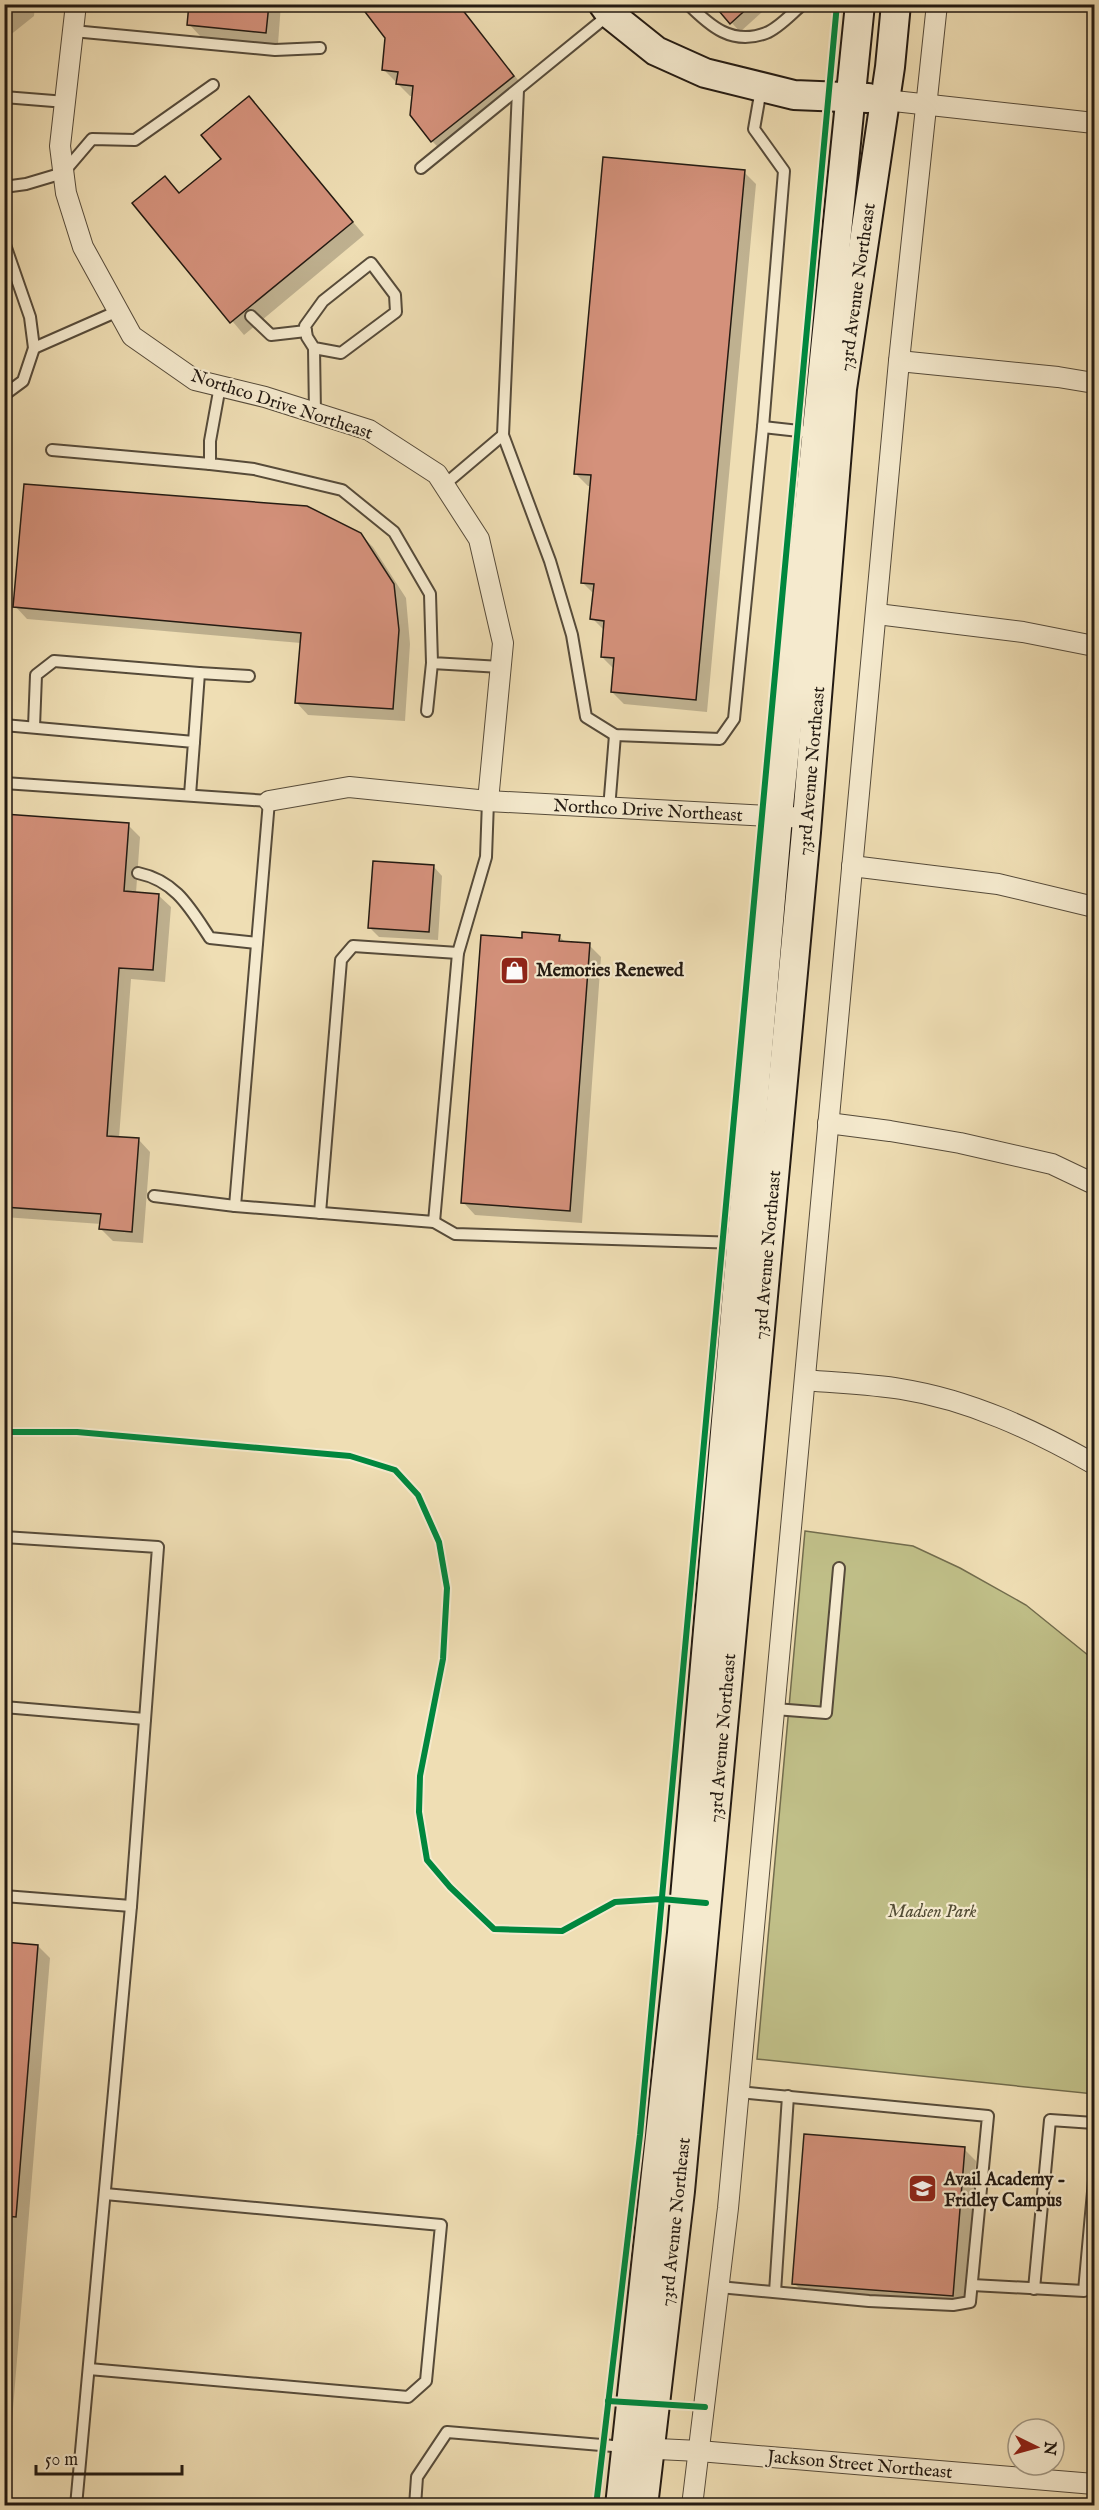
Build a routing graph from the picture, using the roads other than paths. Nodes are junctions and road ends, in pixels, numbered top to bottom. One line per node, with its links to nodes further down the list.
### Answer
1 (76, 4): 8 (street, Northco Drive Northeast)
2 (688, 4): 3 (lane)
3 (803, 4)
4 (860, 4): 13 (street, 73rd Avenue Northeast)
5 (896, 4): 15 (street, 73rd Avenue Northeast)
6 (937, 4): 17 (street)
7 (612, 8): 11 (street); 12 (lane)
8 (74, 31): 9 (lane); 16 (street, Northco Drive Northeast)
9 (320, 48)
10 (213, 85): 20 (lane)
11 (762, 87): 13 (street); 33 (lane)
12 (518, 90): 19 (lane); 34 (lane)
13 (851, 96): 15 (street); 35 (street, 73rd Avenue Northeast)
14 (4, 97): 16 (lane)
15 (885, 100): 17 (street); 35 (street, 73rd Avenue Northeast)
16 (66, 102): 20 (street, Northco Drive Northeast)
17 (927, 104): 18 (street); 28 (street)
18 (1095, 123)
19 (420, 168)
20 (63, 173): 21 (lane); 23 (street, Northco Drive Northeast)
21 (4, 187)
22 (4, 242): 26 (lane)
23 (118, 311): 26 (lane); 30 (street, Northco Drive Northeast)
24 (251, 316): 25 (lane)
25 (306, 331): 27 (lane); 27 (lane)
26 (34, 348): 31 (lane)
27 (314, 348): 32 (lane)
28 (899, 361): 29 (street); 39 (street)
29 (1095, 383)
30 (220, 386): 32 (street, Northco Drive Northeast); 37 (lane)
31 (4, 395)
32 (315, 413): 38 (street, Northco Drive Northeast)
33 (763, 427): 35 (lane); 48 (lane)
34 (504, 435): 38 (lane); 48 (lane)
35 (828, 435): 55 (street, 73rd Avenue Northeast); 56 (street, 73rd Avenue Northeast)
36 (52, 450): 37 (lane)
37 (210, 464): 41 (lane)
38 (444, 485): 42 (street, Northco Drive Northeast)
39 (877, 614): 40 (street); 57 (street)
40 (1095, 646)
41 (432, 663): 42 (lane); 45 (lane)
42 (501, 667): 53 (street, Northco Drive Northeast)
43 (199, 673): 44 (lane); 47 (lane); 49 (lane)
44 (249, 676)
45 (427, 711)
46 (4, 725): 47 (lane)
47 (34, 727): 49 (lane)
48 (615, 735): 54 (lane)
49 (194, 742): 51 (lane)
50 (4, 783): 51 (lane)
51 (190, 795): 52 (lane)
52 (268, 801): 53 (street, Northco Drive Northeast); 60 (lane)
53 (488, 801): 54 (street, Northco Drive Northeast); 61 (lane)
54 (609, 808): 55 (street, Northco Drive Northeast)
55 (778, 816): 56 (street, Northco Drive Northeast); 68 (street, 73rd Avenue Northeast)
56 (807, 818): 88 (street, 73rd Avenue Northeast)
57 (852, 866): 59 (street); 62 (street)
58 (138, 873): 60 (lane)
59 (1095, 907)
60 (257, 943): 65 (lane)
61 (458, 953): 66 (lane); 67 (lane)
62 (828, 1123): 63 (street); 69 (street)
63 (1095, 1184)
64 (154, 1196): 65 (lane)
65 (235, 1206): 66 (lane)
66 (320, 1212): 67 (lane)
67 (434, 1222): 68 (lane)
68 (741, 1243): 88 (street, 73rd Avenue Northeast)
69 (805, 1380): 70 (street); 74 (street)
70 (1095, 1464)
71 (4, 1537): 75 (lane)
72 (839, 1568): 74 (lane)
73 (4, 1707): 75 (lane)
74 (775, 1708): 78 (street)
75 (145, 1719): 77 (lane)
76 (4, 1896): 77 (lane)
77 (131, 1906): 82 (lane)
78 (739, 2092): 79 (lane); 84 (street)
79 (788, 2096): 83 (lane); 86 (lane)
80 (1095, 2123): 85 (lane)
81 (1095, 2181): 85 (lane)
82 (105, 2194): 87 (lane); 87 (lane)
83 (972, 2285): 85 (lane); 86 (lane)
84 (719, 2287): 86 (lane); 89 (street)
85 (1034, 2289)
86 (775, 2292)
87 (89, 2369): 91 (lane)
88 (638, 2448): 89 (street, Jackson Street Northeast); 92 (lane); 93 (street, 73rd Avenue Northeast); 94 (street, 73rd Avenue Northeast)
89 (699, 2451): 90 (street, Jackson Street Northeast); 95 (street)
90 (1095, 2484)
91 (76, 2505)
92 (415, 2505)
93 (620, 2505)
94 (643, 2505)
95 (692, 2505)

